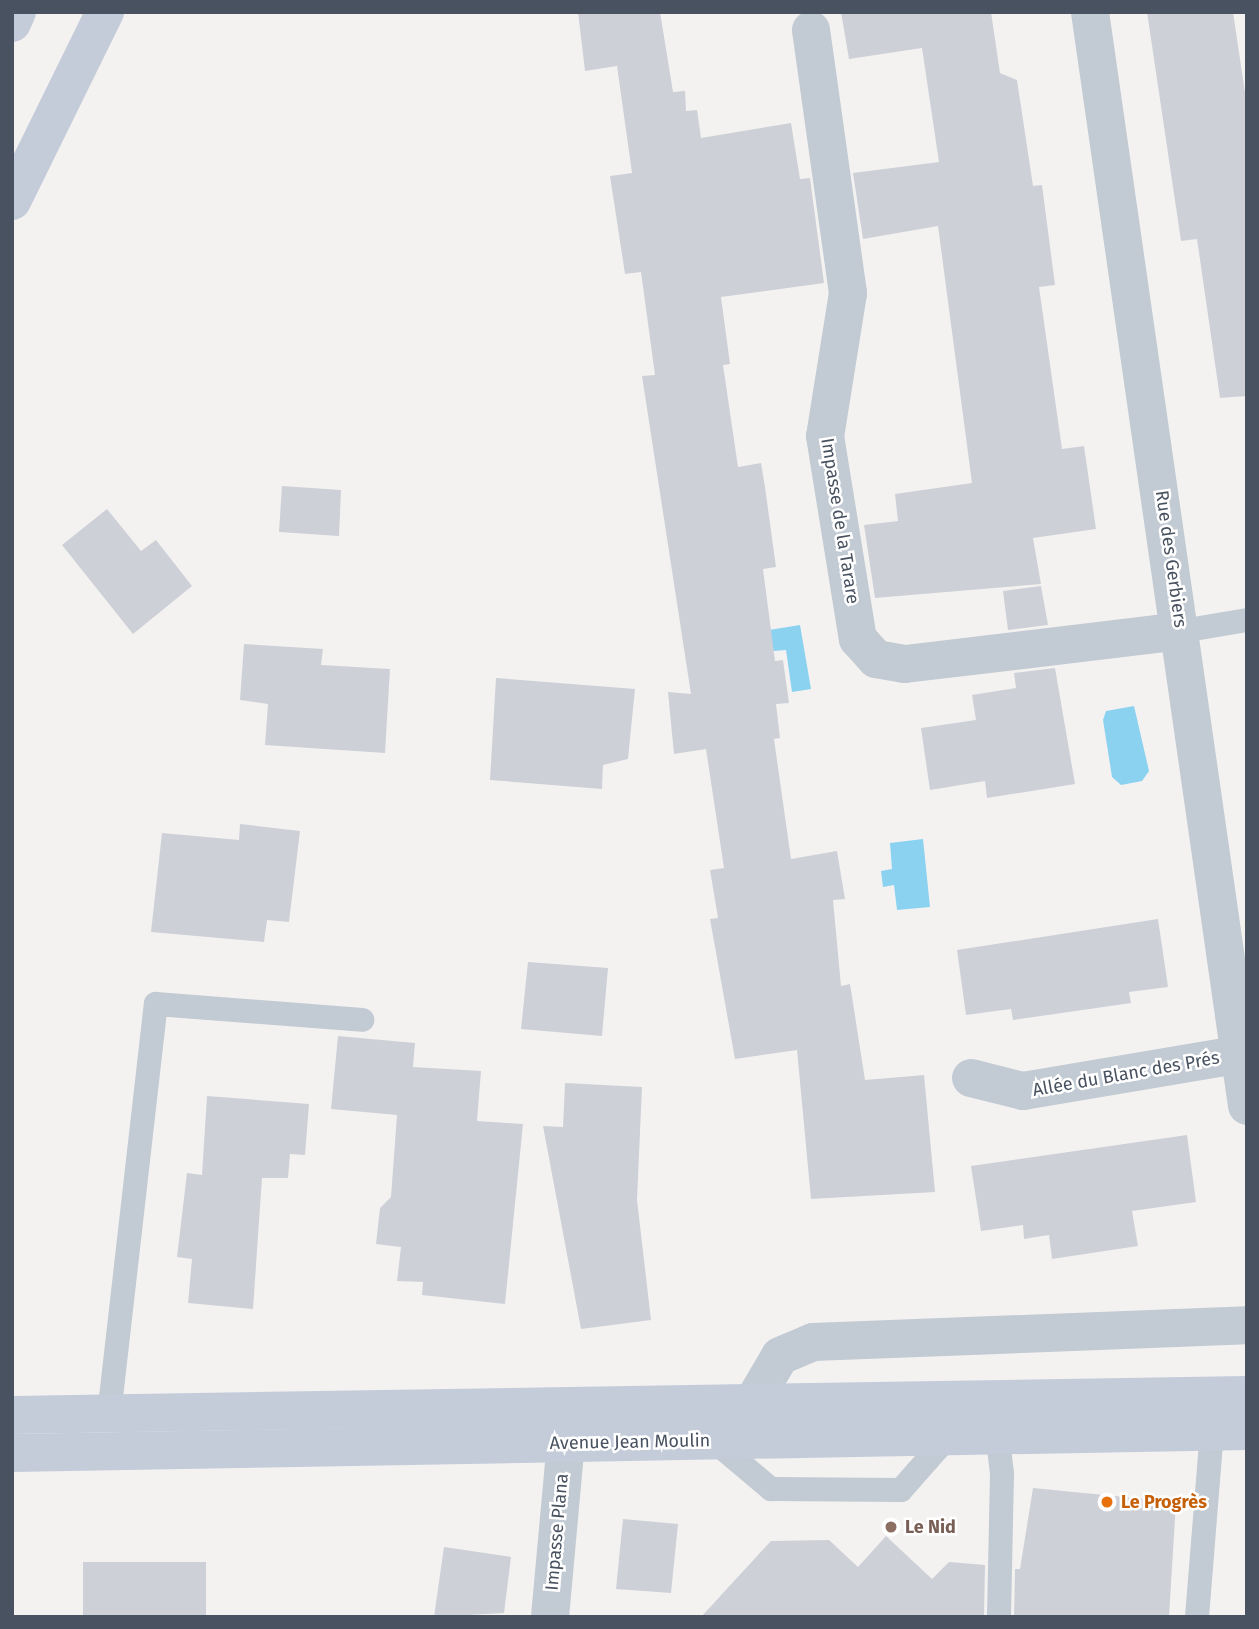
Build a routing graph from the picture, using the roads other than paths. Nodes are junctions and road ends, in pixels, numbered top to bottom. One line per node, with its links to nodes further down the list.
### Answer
1 (17, 12): 4 (street)
2 (106, 12): 6 (street)
3 (1090, 12): 8 (street, Rue des Gerbiers)
4 (12, 23)
5 (811, 30): 8 (street, Impasse de la Tarare)
6 (12, 201)
7 (1247, 620): 8 (lane)
8 (1182, 631): 10 (street, Rue des Gerbiers)
9 (362, 1020): 18 (lane)
10 (1244, 1054): 11 (street, Allée du Blanc des Prés); 12 (street, Rue des Gerbiers)
11 (971, 1078)
12 (1247, 1106)
13 (1247, 1325): 14 (street)
14 (752, 1402): 15 (street, Avenue Jean Moulin); 19 (street, Avenue Jean Moulin)
15 (570, 1405): 18 (street, Avenue Jean Moulin); 22 (street, Impasse Plana)
16 (1230, 1413): 20 (street, Avenue Jean Moulin); 26 (lane)
17 (12, 1415): 18 (street, Avenue Jean Moulin)
18 (109, 1415)
19 (952, 1418): 20 (street, Avenue Jean Moulin); 21 (street, Avenue Jean Moulin); 21 (lane)
20 (996, 1418): 25 (lane)
21 (713, 1441): 22 (street, Avenue Jean Moulin)
22 (565, 1443): 23 (street, Avenue Jean Moulin); 24 (street, Impasse Plana)
23 (12, 1453)
24 (550, 1617)
25 (999, 1617)
26 (1197, 1617)

